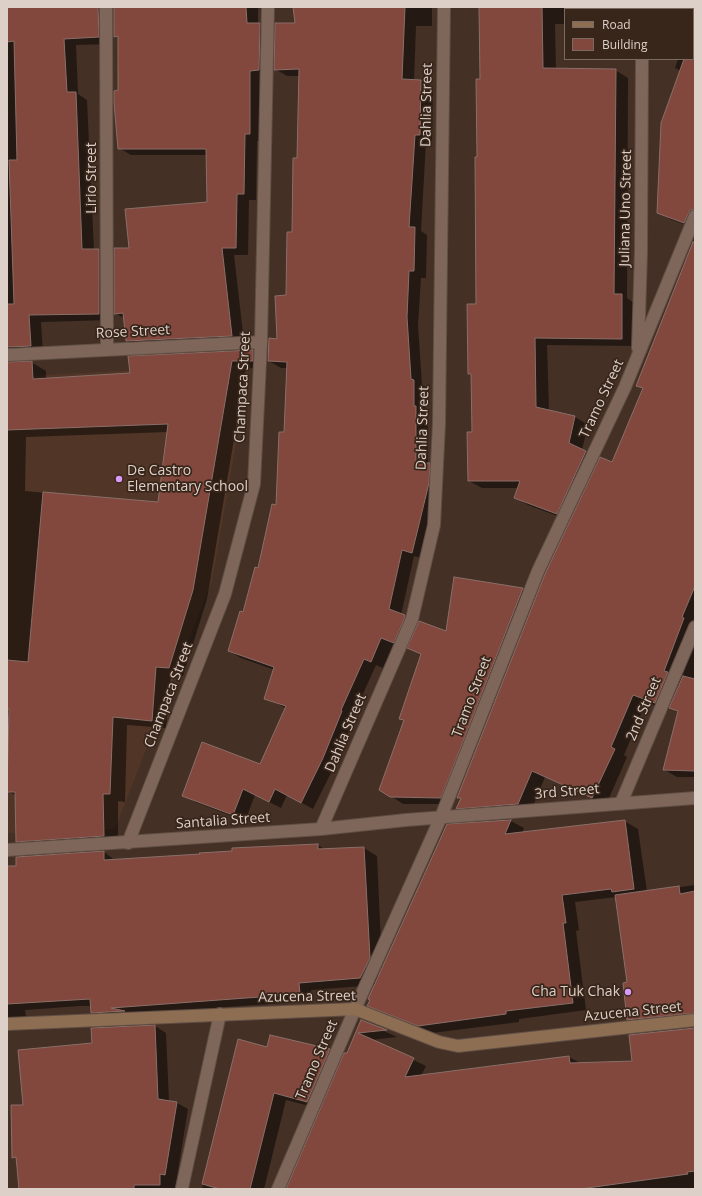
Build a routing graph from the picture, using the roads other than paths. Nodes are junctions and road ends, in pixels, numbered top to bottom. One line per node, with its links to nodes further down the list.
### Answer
1 (106, 7): 7 (street, Lirio Street)
2 (268, 7): 6 (street, Champaca Street)
3 (444, 7): 14 (street, Dahlia Street)
4 (642, 60): 9 (street, Juliana Uno Street)
5 (695, 216): 9 (street, Tramo Street)
6 (261, 342): 7 (street, Rose Street); 15 (street, Champaca Street)
7 (107, 348): 8 (street, Rose Street)
8 (7, 355)
9 (638, 357): 13 (street, Tramo Street)
10 (695, 627): 12 (street, 2nd Street)
11 (695, 798): 12 (street, 3rd Street)
12 (621, 803): 13 (street, 3rd Street)
13 (441, 817): 14 (street, Santalia Street); 17 (street, Tramo Street)
14 (320, 829): 15 (street, Santalia Street)
15 (128, 843): 16 (street, Santalia Street)
16 (7, 850)
17 (355, 1009): 18 (street, Azucena Street); 19 (street, Azucena Street); 22 (street, Tramo Street)
18 (220, 1014): 20 (street, Azucena Street); 21 (street)
19 (695, 1020)
20 (7, 1024)
21 (182, 1188)
22 (278, 1189)

